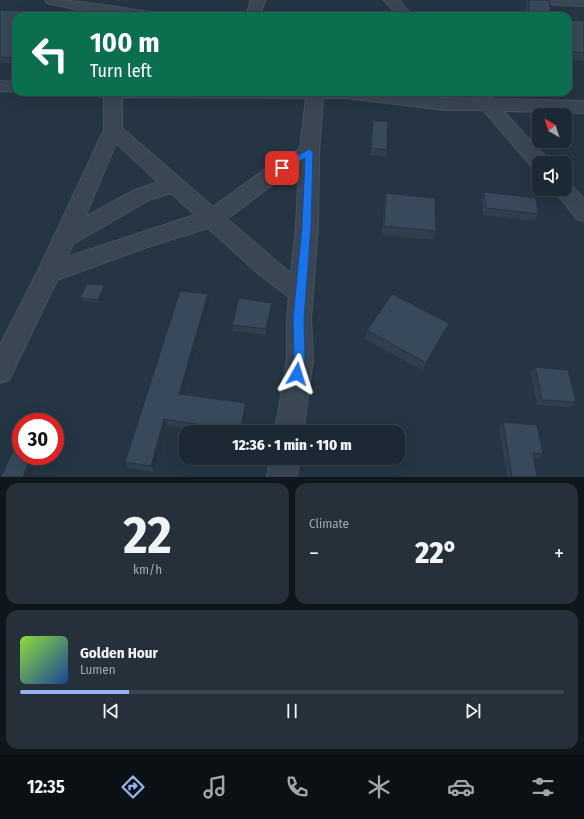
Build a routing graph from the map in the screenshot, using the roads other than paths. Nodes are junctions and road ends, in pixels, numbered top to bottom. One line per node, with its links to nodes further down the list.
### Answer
1 (52, 0): 6 (street)
2 (258, 0): 7 (street)
3 (391, 0): 8 (street)
4 (546, 0): 5 (street)
5 (584, 2)
6 (117, 12)
7 (254, 12)
8 (402, 12)
9 (0, 86): 10 (street)
10 (12, 87)
11 (113, 96): 16 (street)
12 (315, 96): 17 (street)
13 (373, 96): 14 (street)
14 (483, 98): 15 (street); 18 (street)
15 (584, 107)
16 (112, 130): 19 (street); 23 (street)
17 (309, 152): 22 (street); 25 (street)
18 (534, 156)
19 (174, 184): 22 (street); 23 (street)
20 (569, 196): 21 (street)
21 (584, 213)
22 (213, 218): 24 (street); 25 (street)
23 (64, 239): 24 (street)
24 (49, 273): 26 (street)
25 (300, 292): 27 (street)
26 (0, 371)
27 (289, 425)
28 (284, 465): 29 (street)
29 (282, 477)

